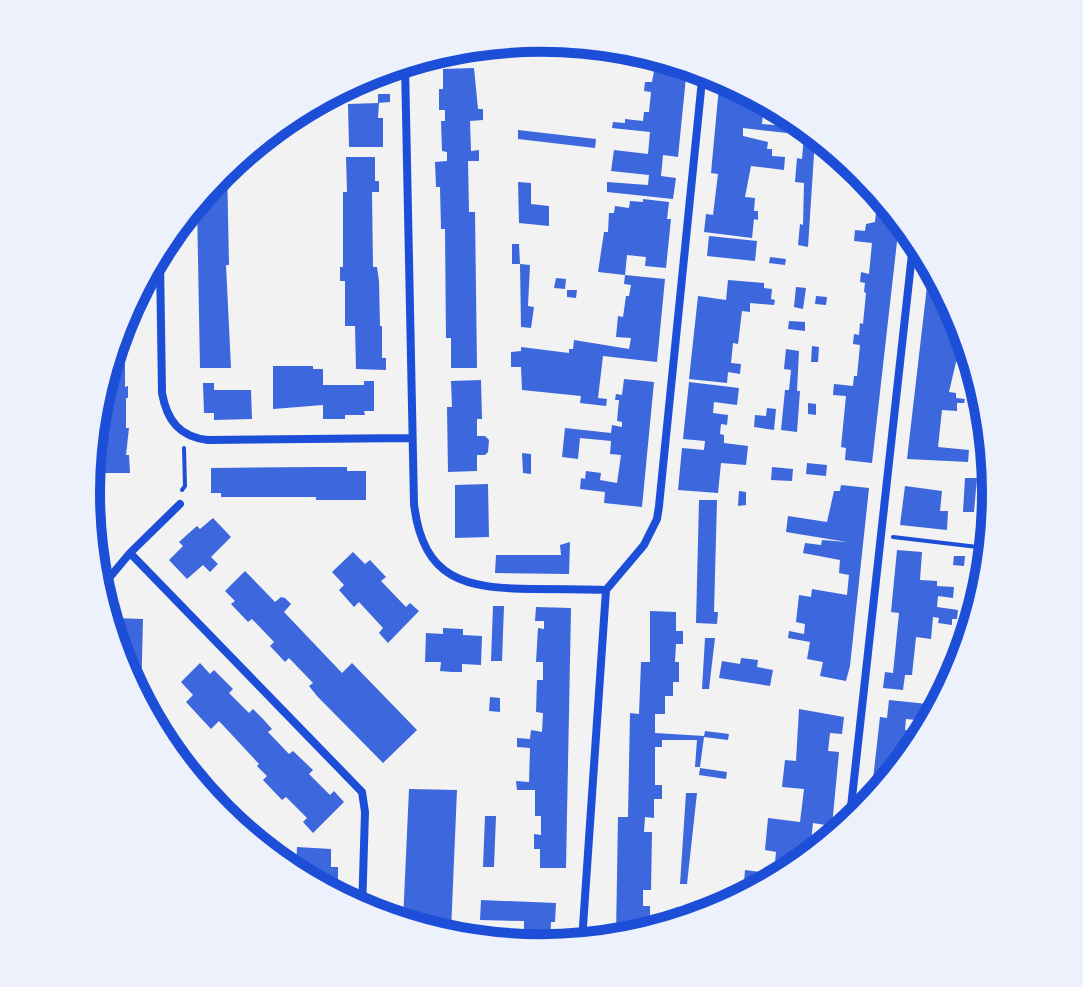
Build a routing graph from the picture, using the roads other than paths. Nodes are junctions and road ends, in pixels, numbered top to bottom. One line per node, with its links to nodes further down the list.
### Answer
1 (405, 73): 5 (street)
2 (702, 83): 9 (street)
3 (912, 253): 10 (street)
4 (160, 271): 5 (street)
5 (412, 438): 9 (street)
6 (180, 504): 7 (street)
7 (130, 553): 8 (street); 11 (street)
8 (108, 579)
9 (606, 590): 12 (street)
10 (851, 809)
11 (362, 896)
12 (583, 933)

